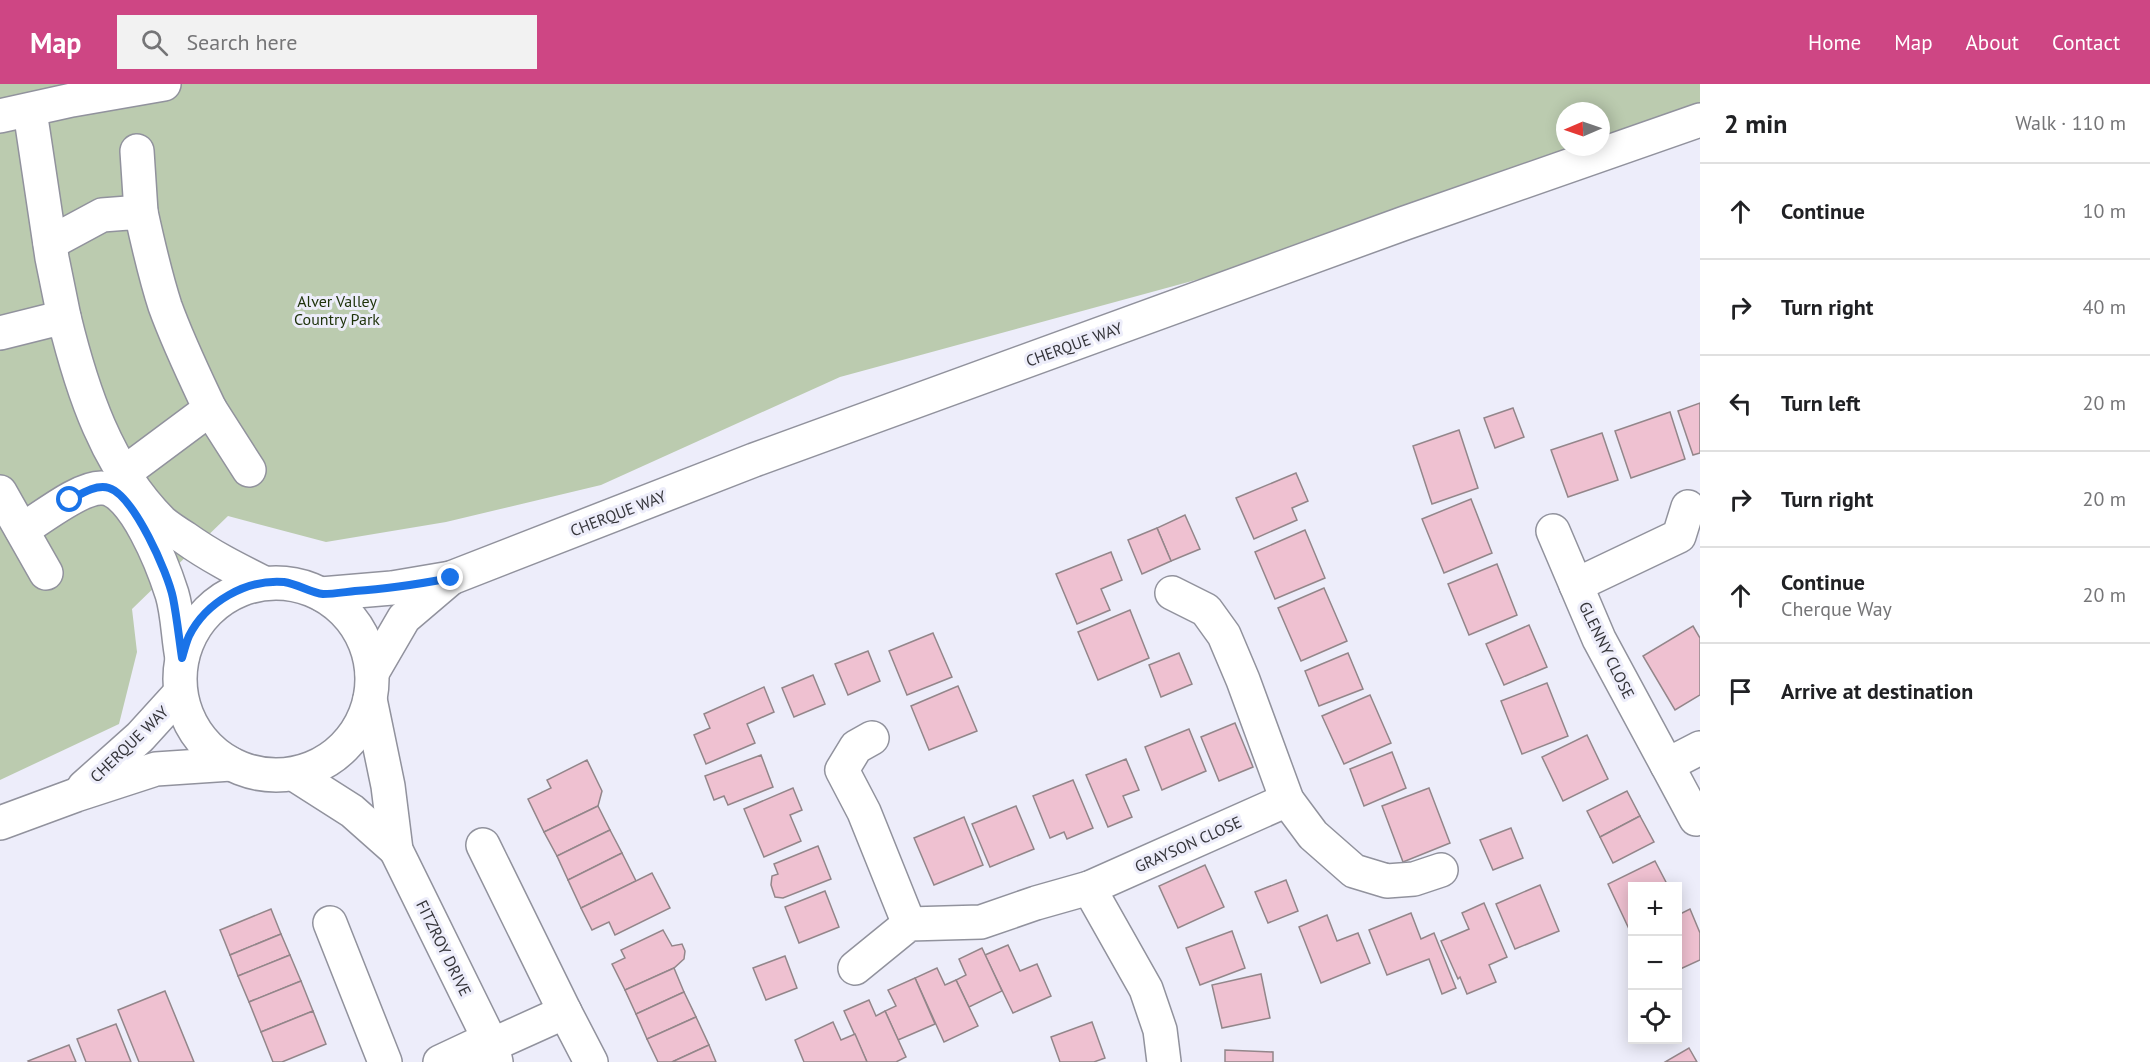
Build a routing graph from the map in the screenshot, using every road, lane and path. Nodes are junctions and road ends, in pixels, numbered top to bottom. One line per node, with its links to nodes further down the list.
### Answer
1 (164, 84): 2 (street)
2 (15, 114): 6 (street)
3 (1700, 120): 17 (street, CHERQUE WAY)
4 (137, 151): 5 (street)
5 (141, 212): 6 (street); 9 (street)
6 (50, 243): 7 (street)
7 (64, 317): 8 (street); 11 (street)
8 (0, 333)
9 (210, 409): 10 (street); 11 (street)
10 (249, 470)
11 (124, 473): 18 (street)
12 (0, 492): 14 (street)
13 (1688, 507): 19 (street)
14 (22, 530): 16 (street); 22 (street)
15 (1553, 531): 19 (street, GLENNY CLOSE)
16 (46, 573)
17 (451, 578): 21 (street, CHERQUE WAY); 23 (street, CHERQUE WAY)
18 (264, 583): 21 (street); 22 (street)
19 (1576, 585): 28 (street, GLENNY CLOSE)
20 (1172, 593): 31 (street)
21 (321, 594): 23 (street)
22 (182, 658): 24 (street)
23 (371, 686): 29 (street); 35 (street, FITZROY DRIVE)
24 (180, 693): 27 (street); 30 (street, CHERQUE WAY)
25 (872, 738): 39 (street)
26 (1700, 748): 28 (street)
27 (231, 764): 29 (street); 30 (street, CHERQUE WAY)
28 (1667, 765): 32 (street, GLENNY CLOSE)
29 (294, 774): 35 (street, FITZROY DRIVE)
30 (76, 795): 33 (street, CHERQUE WAY)
31 (1287, 800): 36 (street); 37 (street, GRAYSON CLOSE)
32 (1696, 819)
33 (0, 823)
34 (483, 844): 41 (street)
35 (396, 850): 42 (street, FITZROY DRIVE)
36 (1441, 870)
37 (1089, 888): 39 (street, GRAYSON CLOSE); 46 (street)
38 (330, 923): 43 (street)
39 (909, 924): 40 (street)
40 (855, 968)
41 (565, 1012): 42 (street); 45 (street)
42 (497, 1052): 44 (street)
43 (385, 1062)
44 (440, 1062)
45 (591, 1062)
46 (1164, 1062)

